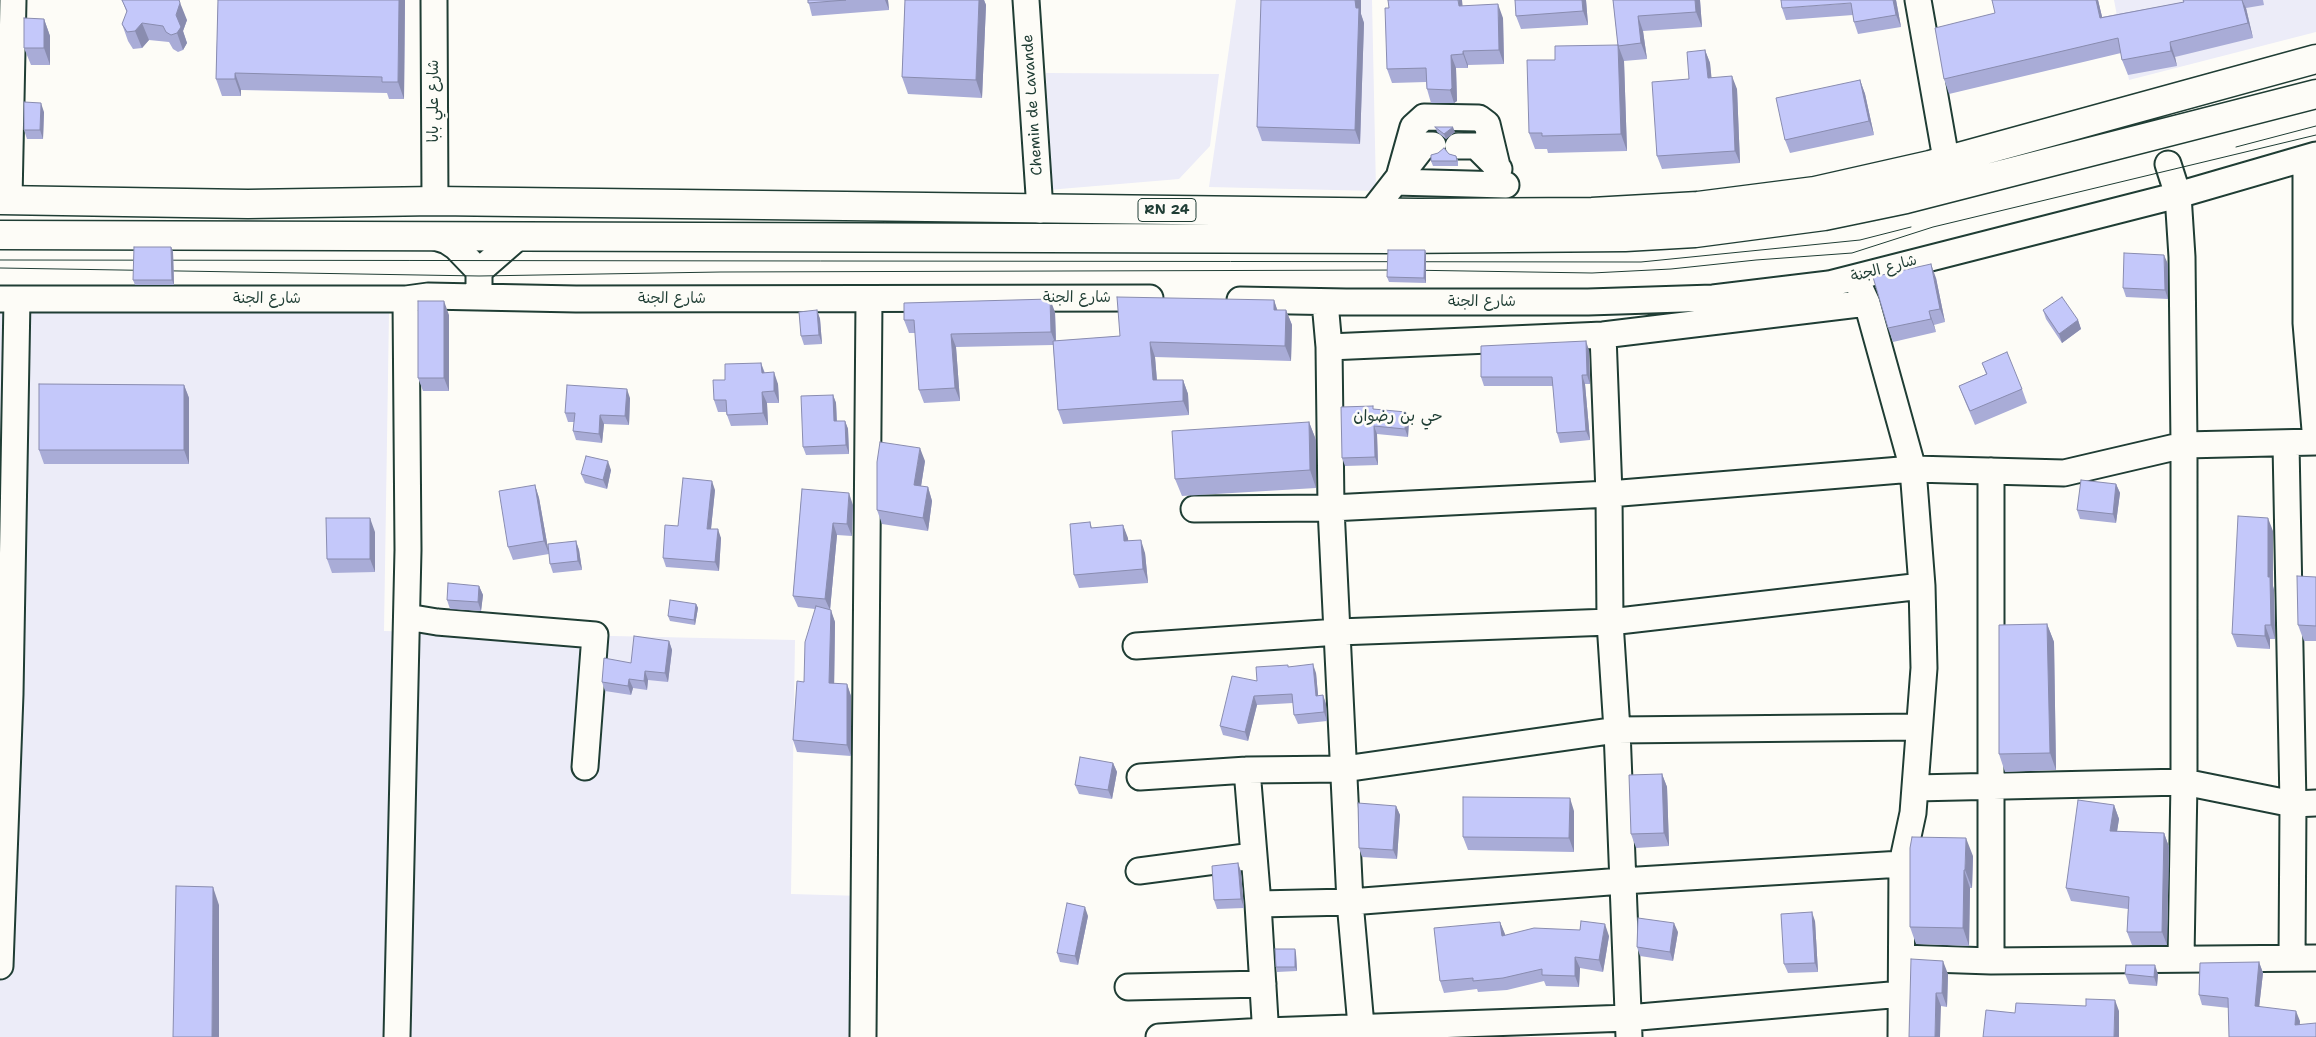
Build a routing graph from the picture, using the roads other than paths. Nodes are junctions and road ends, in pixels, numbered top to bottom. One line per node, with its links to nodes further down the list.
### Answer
1 (13, 0): 15 (street)
2 (434, 0): 16 (street, شارع علي بابا)
3 (1026, 0): 17 (street, Chemin de Lavande)
4 (1918, 0): 10 (street)
5 (2316, 59): 10 (main road, RN 24)
6 (2316, 94): 22 (main road, RN 24)
7 (1433, 145): 13 (street)
8 (1458, 146): 12 (street)
9 (2311, 156): 14 (street, شارع الجنة); 35 (street)
10 (1946, 160): 19 (main road, RN 24)
11 (2168, 164): 14 (street)
12 (1502, 176): 13 (street); 13 (street); 19 (street)
13 (1397, 179): 18 (street)
14 (2178, 194): 24 (street, شارع الجنة); 37 (street)
15 (5, 200): 16 (main road, RN 24)
16 (435, 201): 17 (main road, RN 24)
17 (1040, 210): 18 (main road, RN 24)
18 (1371, 213): 19 (main road, RN 24)
19 (1518, 213)
20 (0, 235): 21 (main road, RN 24)
21 (432, 236): 22 (main road, RN 24); 23 (street)
22 (518, 237): 23 (street)
23 (479, 271): 25 (street)
24 (1854, 277): 31 (street, شارع الجنة); 32 (street)
25 (479, 297): 28 (street, شارع الجنة); 30 (street, شارع الجنة)
26 (1171, 298): 30 (street, شارع الجنة)
27 (9, 299): 28 (street, شارع الجنة); 68 (street)
28 (406, 299): 44 (street)
29 (1220, 299): 31 (street, شارع الجنة)
30 (869, 300): 76 (street)
31 (1325, 302): 34 (street)
32 (1867, 303): 33 (street); 38 (street)
33 (1603, 334): 34 (street); 40 (street)
34 (1329, 347): 41 (street)
35 (2316, 442): 36 (street)
36 (2286, 444): 37 (street); 57 (street)
37 (2184, 445): 39 (street); 54 (street)
38 (1913, 469): 39 (street); 40 (street); 43 (street)
39 (1991, 471): 55 (street)
40 (1609, 494): 41 (street); 45 (street)
41 (1331, 508): 42 (street); 46 (street)
42 (1194, 509)
43 (1922, 586): 45 (street); 48 (street)
44 (406, 617): 50 (street); 75 (street)
45 (1610, 622): 46 (street); 49 (street)
46 (1338, 632): 47 (street); 51 (street)
47 (1136, 646)
48 (1920, 727): 49 (street); 56 (street)
49 (1617, 730): 51 (street); 61 (street)
50 (585, 767)
51 (1344, 769): 52 (street); 62 (street)
52 (1247, 770): 53 (street); 58 (street)
53 (1140, 777)
54 (2184, 782): 55 (street); 57 (street); 65 (street)
55 (1992, 786): 56 (street); 67 (street)
56 (1915, 788): 59 (street)
57 (2304, 804): 66 (street)
58 (1253, 856): 60 (street); 63 (street)
59 (1902, 864): 61 (street); 64 (street)
60 (1139, 871)
61 (1622, 881): 62 (street); 72 (street)
62 (1350, 902): 63 (street); 73 (street)
63 (1258, 904): 69 (street)
64 (1902, 958): 67 (street); 71 (street)
65 (2181, 958): 66 (street); 67 (street)
66 (2304, 958)
67 (1991, 961)
68 (0, 966)
69 (1263, 984): 70 (street); 74 (street)
70 (1128, 987)
71 (1902, 994): 72 (street); 78 (street)
72 (1628, 1027): 73 (street)
73 (1362, 1033): 74 (street)
74 (1266, 1034): 77 (street)
75 (397, 1037)
76 (863, 1037)
77 (1159, 1037)
78 (1901, 1037)

